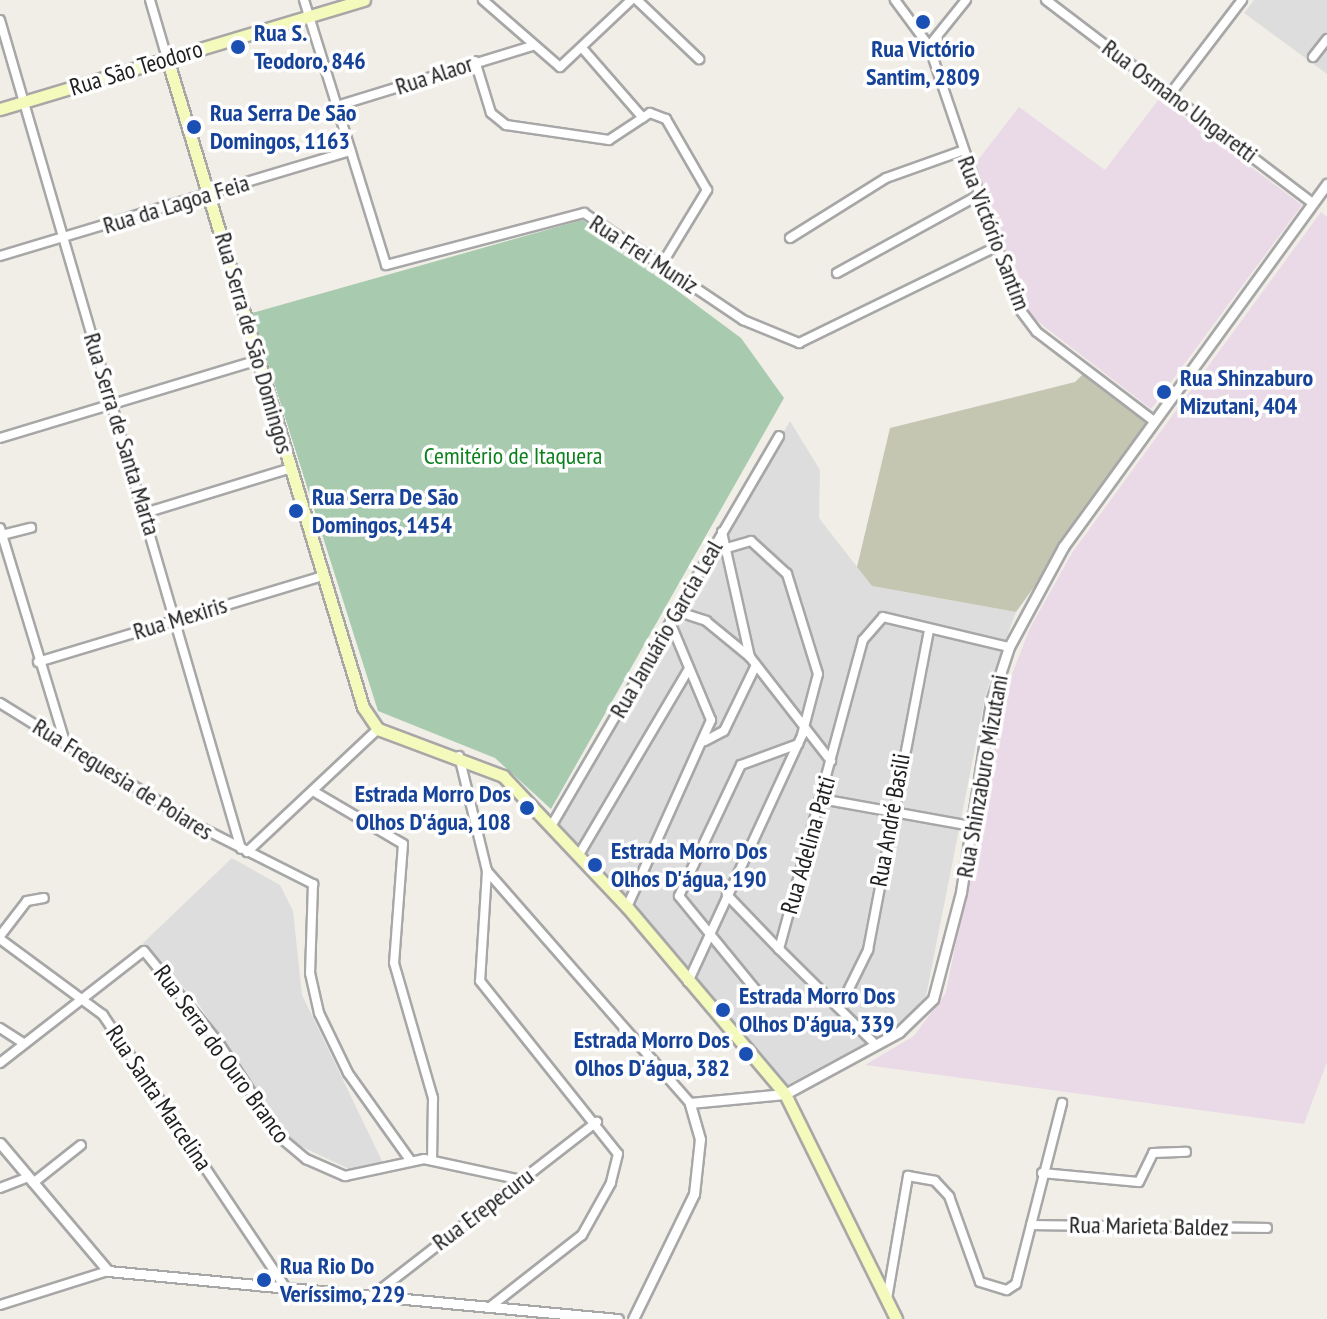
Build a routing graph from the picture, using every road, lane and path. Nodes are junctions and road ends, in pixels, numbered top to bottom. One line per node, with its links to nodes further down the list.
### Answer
1 (150, 0): 18 (street, Rua Serra de São Domingos)
2 (304, 0): 11 (street)
3 (364, 0): 11 (main road, Rua São Teodoro)
4 (483, 0): 14 (street)
5 (631, 0): 16 (street)
6 (637, 0): 19 (street)
7 (895, 0): 15 (street, Rua Victório Santim)
8 (966, 0): 15 (street)
9 (1046, 0): 21 (street, Rua Osmano Ungaretti)
10 (1242, 0): 21 (street)
11 (308, 16): 18 (main road, Rua São Teodoro); 23 (street)
12 (0, 20): 22 (street, Rua Serra de Santa Marta)
13 (1327, 39): 17 (street)
14 (532, 46): 16 (street); 20 (street, Rua Alaor)
15 (929, 46): 27 (street, Rua Victório Santim)
16 (583, 49): 25 (street)
17 (1313, 57)
18 (167, 58): 22 (main road, Rua São Teodoro); 29 (main road, Rua Serra de São Domingos)
19 (699, 59)
20 (475, 61): 23 (street, Rua Alaor); 25 (street)
21 (1171, 93): 31 (street, Rua Osmano Ungaretti)
22 (23, 102): 24 (main road, Rua São Teodoro); 32 (street, Rua Serra de Santa Marta)
23 (337, 106): 26 (street)
24 (0, 109)
25 (643, 118): 36 (street)
26 (351, 151): 29 (street, Rua da Lagoa Feia); 36 (street, Rua Frei Muniz)
27 (962, 151): 30 (street, Rua Victório Santim); 33 (street)
28 (1327, 184): 31 (street, Rua Shinzaburo Mizutani)
29 (210, 193): 32 (street, Rua da Lagoa Feia); 38 (main road, Rua Serra de São Domingos)
30 (977, 196): 34 (street, Rua Victório Santim); 37 (street)
31 (1312, 203): 40 (street, Rua Shinzaburo Mizutani)
32 (63, 238): 35 (street, Rua da Lagoa Feia); 39 (street, Rua Serra de Santa Marta)
33 (790, 238)
34 (996, 247): 36 (street, Rua Frei Muniz); 40 (street, Rua Victório Santim)
35 (0, 256)
36 (662, 264)
37 (837, 273)
38 (258, 360): 39 (street); 43 (main road, Rua Serra de São Domingos)
39 (112, 405): 42 (street); 44 (street, Rua Serra de Santa Marta)
40 (1154, 421): 54 (street, Rua Shinzaburo Mizutani)
41 (779, 436): 47 (street, Rua Januário Garcia Leal)
42 (0, 438)
43 (291, 468): 44 (street); 49 (main road, Rua Serra de São Domingos)
44 (145, 513): 51 (street, Rua Serra de Santa Marta)
45 (31, 528): 46 (street)
46 (1, 532): 56 (street)
47 (722, 532): 48 (street); 50 (street, Rua Januário Garcia Leal)
48 (730, 547): 55 (street); 59 (street)
49 (322, 576): 51 (street, Rua Mexiris); 60 (main road, Rua Serra de São Domingos)
50 (676, 611): 52 (street, Rua Januário Garcia Leal); 55 (street)
51 (178, 619): 56 (street, Rua Mexiris); 71 (street, Rua Serra de Santa Marta)
52 (670, 622): 57 (street); 69 (street, Rua Januário Garcia Leal)
53 (929, 629): 54 (street); 65 (street, Rua Adelina Patti); 68 (street, Rua André Basili)
54 (1009, 647): 70 (street, Rua Shinzaburo Mizutani)
55 (753, 661): 59 (street); 61 (street)
56 (38, 662): 63 (street)
57 (689, 669): 61 (street); 72 (street)
58 (0, 703): 63 (street, Rua Freguesia de Poiares)
59 (805, 726): 62 (street); 65 (street)
60 (378, 729): 64 (main road); 66 (street)
61 (705, 741): 76 (street)
62 (798, 744): 74 (street); 77 (street)
63 (66, 745): 71 (street, Rua Freguesia de Poiares)
64 (459, 756): 69 (main road); 73 (street)
65 (831, 761): 67 (street, Rua Adelina Patti)
66 (313, 791): 71 (street); 96 (street)
67 (821, 799): 68 (street); 79 (street, Rua Adelina Patti)
68 (890, 811): 70 (street); 83 (street, Rua André Basili)
69 (553, 823): 72 (main road)
70 (971, 826): 86 (street, Rua Shinzaburo Mizutani)
71 (244, 850): 95 (street, Rua Freguesia de Poiares)
72 (580, 853): 76 (main road)
73 (487, 871): 89 (street); 91 (street)
74 (727, 895): 77 (street); 79 (street)
75 (44, 898): 78 (street)
76 (627, 907): 80 (main road)
77 (708, 936): 80 (street); 81 (street)
78 (0, 938): 82 (street, Rua Santa Marcelina)
79 (779, 949): 83 (street)
80 (688, 982): 88 (main road)
81 (755, 989)
82 (84, 995): 85 (street); 95 (street, Rua Serra do Ouro Branco); 106 (street, Rua Santa Marcelina)
83 (840, 1007): 86 (street)
84 (0, 1028): 85 (street)
85 (23, 1043): 87 (street)
86 (876, 1045): 88 (street, Rua Shinzaburo Mizutani)
87 (0, 1063)
88 (785, 1094): 89 (street, Rua Shinzaburo Mizutani); 105 (main road)
89 (690, 1103): 113 (street)
90 (1062, 1103): 97 (street)
91 (597, 1122): 99 (street, Rua Erepecuru); 110 (street)
92 (0, 1143): 98 (street)
93 (81, 1145): 98 (street)
94 (1186, 1152): 97 (street)
95 (410, 1160): 96 (street)
96 (432, 1160): 99 (street)
97 (1042, 1173): 101 (street)
98 (31, 1180): 100 (street); 104 (street)
99 (521, 1180): 107 (street, Rua Erepecuru)
100 (0, 1188)
101 (1031, 1225): 102 (street, Rua Marieta Baldez); 103 (street)
102 (1267, 1228)
103 (892, 1267): 105 (street); 108 (street)
104 (108, 1271): 106 (street); 109 (street)
105 (870, 1277): 108 (main road)
106 (286, 1288): 107 (street)
107 (371, 1297): 110 (street)
108 (887, 1304): 114 (main road)
109 (0, 1305)
110 (489, 1308): 111 (street)
111 (600, 1318): 112 (street)
112 (618, 1319)
113 (633, 1319)
114 (896, 1319)

